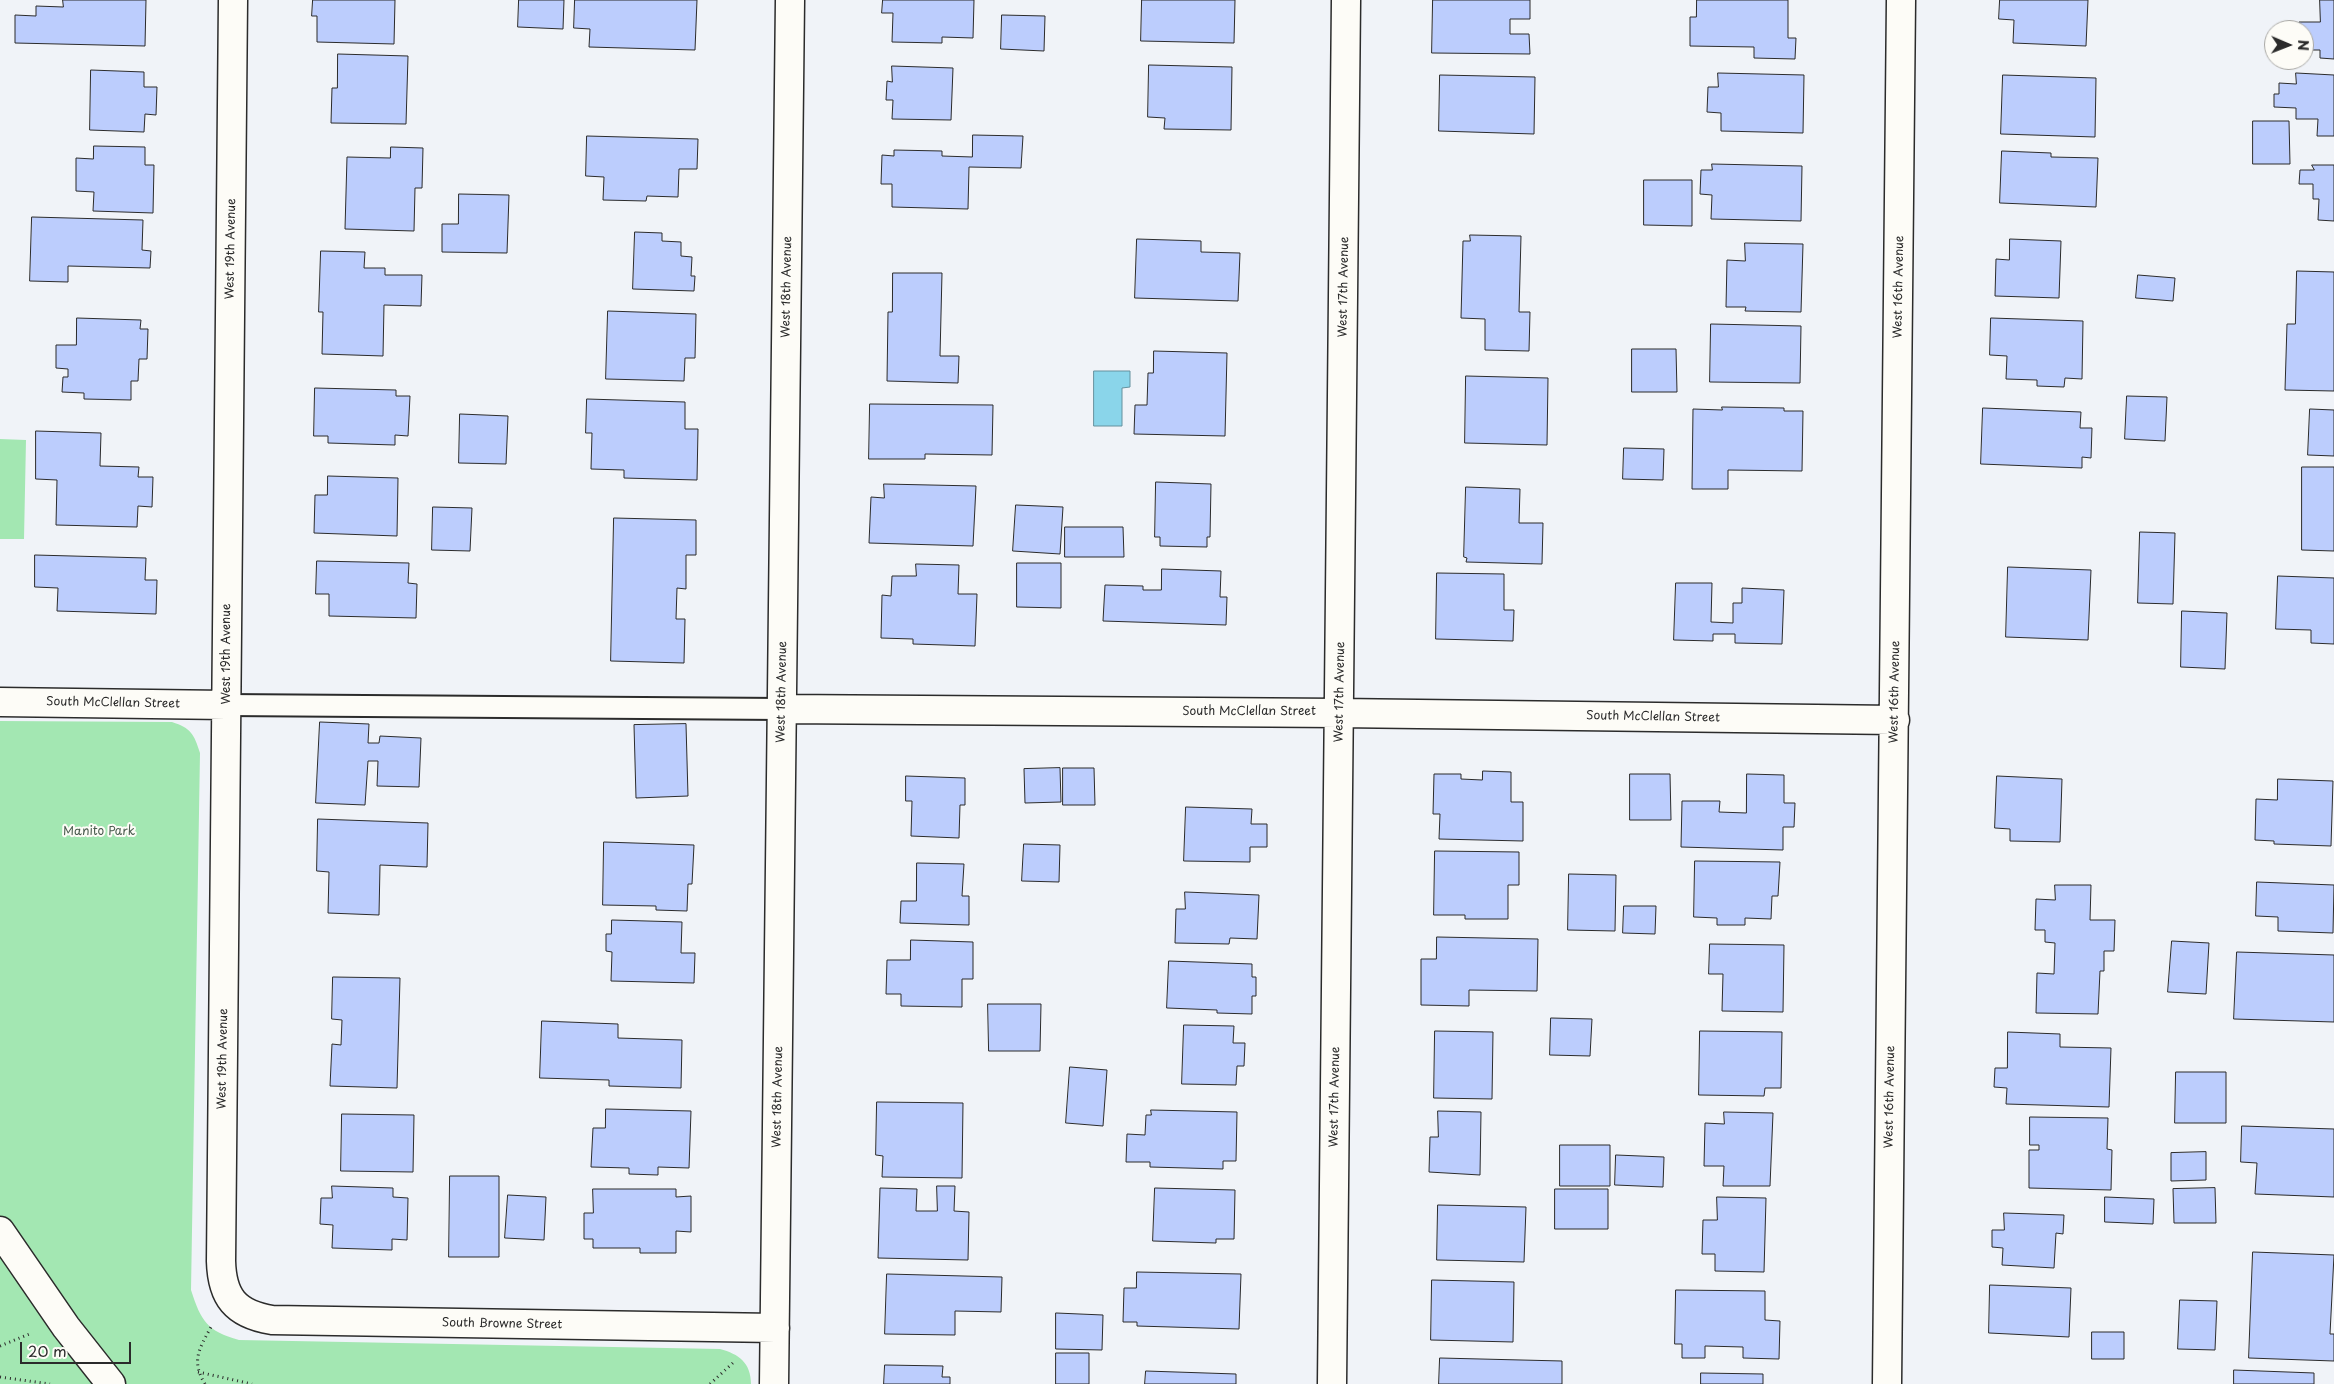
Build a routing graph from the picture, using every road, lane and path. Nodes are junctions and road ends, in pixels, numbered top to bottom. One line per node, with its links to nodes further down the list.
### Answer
1 (233, 0): 6 (street, West 19th Avenue)
2 (790, 0): 7 (street, West 18th Avenue)
3 (1346, 0): 8 (street, West 17th Avenue)
4 (1901, 0): 9 (street, West 16th Avenue)
5 (0, 702): 6 (street, South McClellan Street)
6 (226, 705): 7 (lane); 11 (street, West 19th Avenue)
7 (782, 709): 8 (street, South McClellan Street); 13 (street, West 18th Avenue)
8 (1339, 713): 9 (street, South McClellan Street); 23 (street, West 17th Avenue)
9 (1895, 720): 24 (street, West 16th Avenue)
10 (0, 1230): 18 (street)
11 (234, 1304): 13 (street, South Browne Street)
12 (211, 1327): 15 (path)
13 (775, 1328): 22 (street, West 18th Avenue)
14 (738, 1359): 21 (path)
15 (198, 1372): 19 (path); 20 (path)
16 (0, 1377): 17 (path)
17 (50, 1384)
18 (111, 1384)
19 (205, 1384)
20 (252, 1384)
21 (710, 1384)
22 (774, 1384)
23 (1332, 1384)
24 (1886, 1384)

